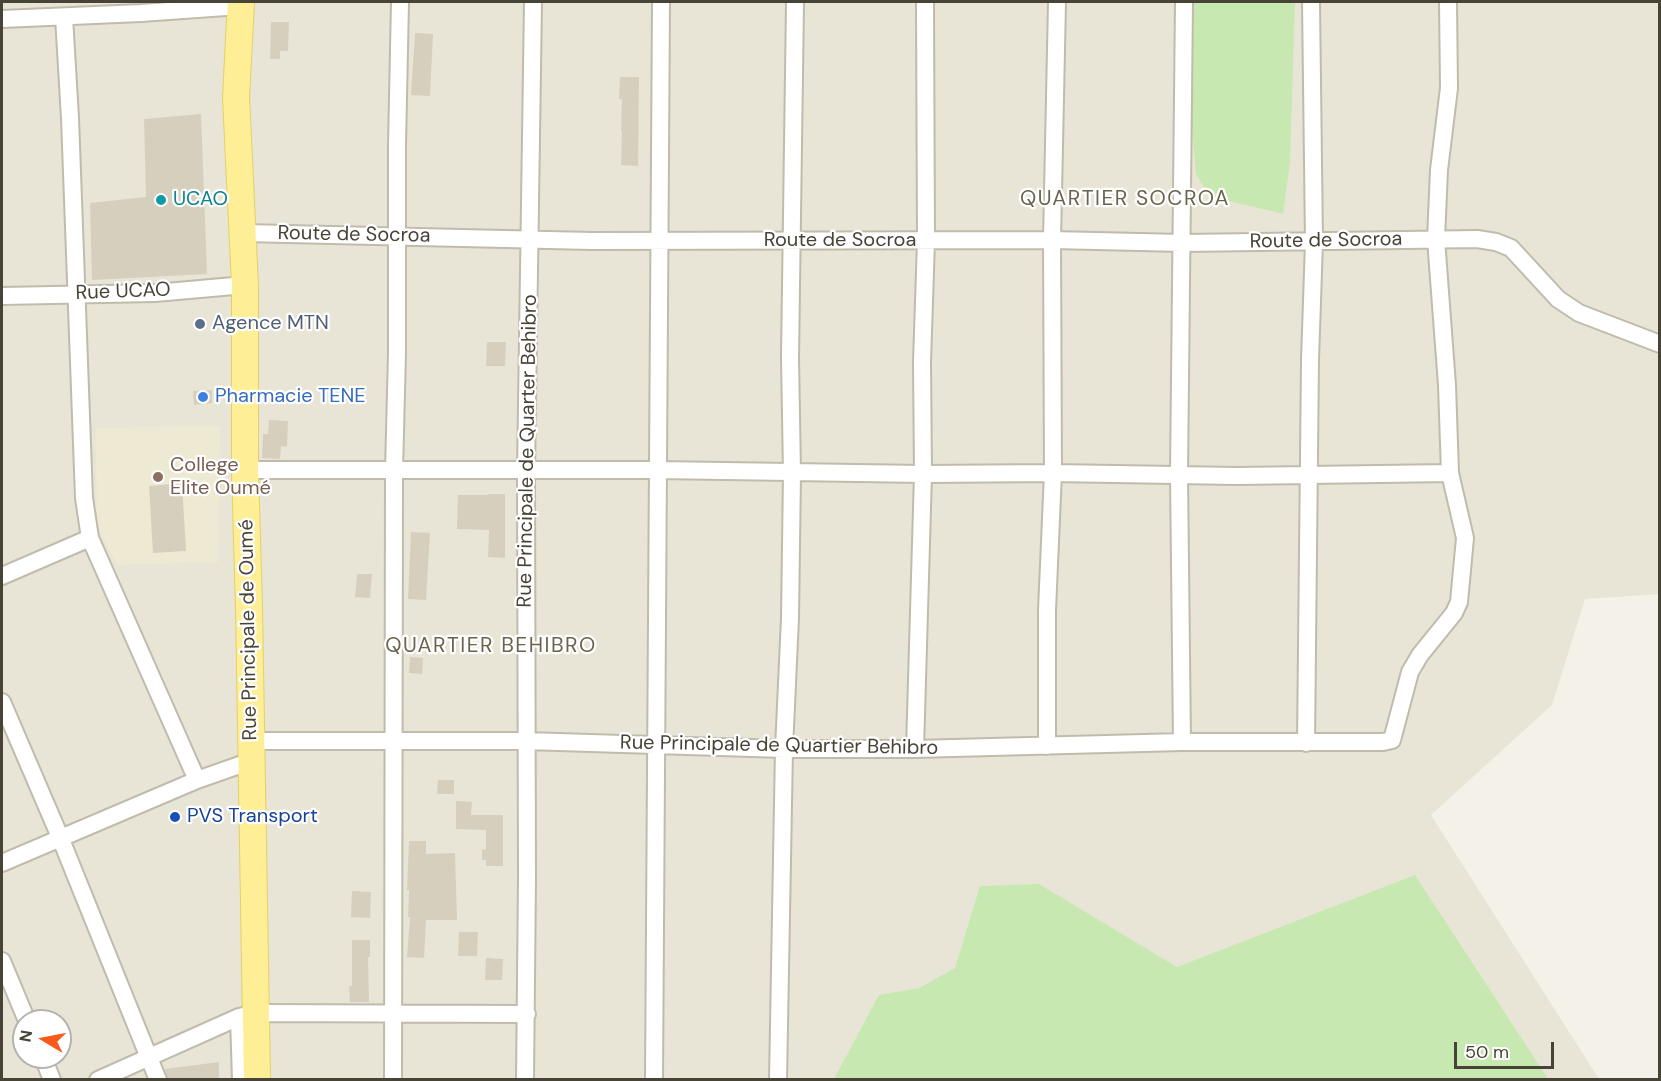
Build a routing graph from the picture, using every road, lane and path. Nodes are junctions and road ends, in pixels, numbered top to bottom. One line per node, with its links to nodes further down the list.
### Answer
1 (400, 2): 14 (street)
2 (533, 2): 15 (street, Rue Principale de Quarter Behibro)
3 (661, 2): 18 (street)
4 (795, 2): 19 (street)
5 (925, 2): 20 (street)
6 (1057, 2): 17 (street)
7 (1184, 2): 22 (street)
8 (1311, 2): 21 (street)
9 (1449, 2): 16 (street)
10 (240, 4): 11 (street); 13 (main road, Rue Principale de Oumé)
11 (64, 17): 12 (street); 24 (street)
12 (2, 19)
13 (244, 233): 14 (street, Route de Socroa); 23 (main road, Rue Principale de Oumé)
14 (399, 236): 15 (street, Route de Socroa); 29 (street)
15 (531, 239): 18 (street, Route de Socroa); 30 (street, Rue Principale de Quarter Behibro)
16 (1436, 239): 21 (street, Route de Socroa); 26 (street, Route de Socroa); 33 (street)
17 (1052, 240): 20 (street, Route de Socroa); 22 (street, Route de Socroa); 32 (street)
18 (661, 241): 19 (street, Route de Socroa); 28 (street)
19 (793, 241): 20 (street, Route de Socroa); 31 (street)
20 (926, 241): 34 (street)
21 (1314, 242): 22 (street, Route de Socroa); 36 (street)
22 (1183, 243): 35 (street)
23 (245, 285): 24 (street, Rue UCAO); 27 (main road, Rue Principale de Oumé)
24 (77, 294): 25 (street, Rue UCAO); 37 (street)
25 (2, 296)
26 (1659, 344)
27 (245, 470): 29 (street); 48 (main road, Rue Principale de Oumé)
28 (658, 470): 30 (street); 31 (street); 44 (street)
29 (394, 471): 30 (street); 40 (street)
30 (526, 472): 41 (street, Rue Principale de Quarter Behibro)
31 (792, 473): 34 (street); 46 (street)
32 (1053, 473): 34 (street); 35 (street); 45 (street)
33 (1450, 473): 36 (street); 43 (street, Rue Principale de Quartier Behibro)
34 (923, 474): 47 (street)
35 (1179, 474): 36 (street); 42 (street)
36 (1309, 476): 43 (street)
37 (90, 538): 38 (street); 49 (street)
38 (2, 576)
39 (2, 702): 50 (street)
40 (393, 741): 41 (street, Rue Principale de Quartier Behibro); 48 (street, Rue Principale de Quartier Behibro); 56 (street)
41 (526, 741): 44 (street, Rue Principale de Quartier Behibro); 54 (street, Rue Principale de Quarter Behibro)
42 (1182, 742): 43 (street, Rue Principale de Quartier Behibro); 45 (street, Rue Principale de Quartier Behibro)
43 (1306, 743)
44 (655, 745): 46 (street, Rue Principale de Quartier Behibro); 64 (street)
45 (1047, 746): 47 (street, Rue Principale de Quartier Behibro)
46 (784, 749): 47 (street, Rue Principale de Quartier Behibro); 65 (street)
47 (915, 749)
48 (251, 751): 49 (street, Rue Principale de Quartier Behibro); 55 (main road, Rue Principale de Oumé)
49 (197, 780): 50 (street, Rue Principale de Quartier Behibro)
50 (60, 837): 51 (street, Rue Principale de Quartier Behibro); 57 (street)
51 (2, 863)
52 (2, 961): 53 (street)
53 (22, 1009)
54 (527, 1014): 56 (street); 63 (street, Rue Principale de Quarter Behibro)
55 (248, 1015): 56 (street); 57 (street); 60 (street); 61 (main road, Rue Principale de Oumé)
56 (394, 1015): 62 (street)
57 (149, 1056): 58 (street); 59 (street)
58 (98, 1080)
59 (158, 1080)
60 (241, 1080)
61 (257, 1080)
62 (393, 1080)
63 (525, 1080)
64 (654, 1080)
65 (778, 1080)

